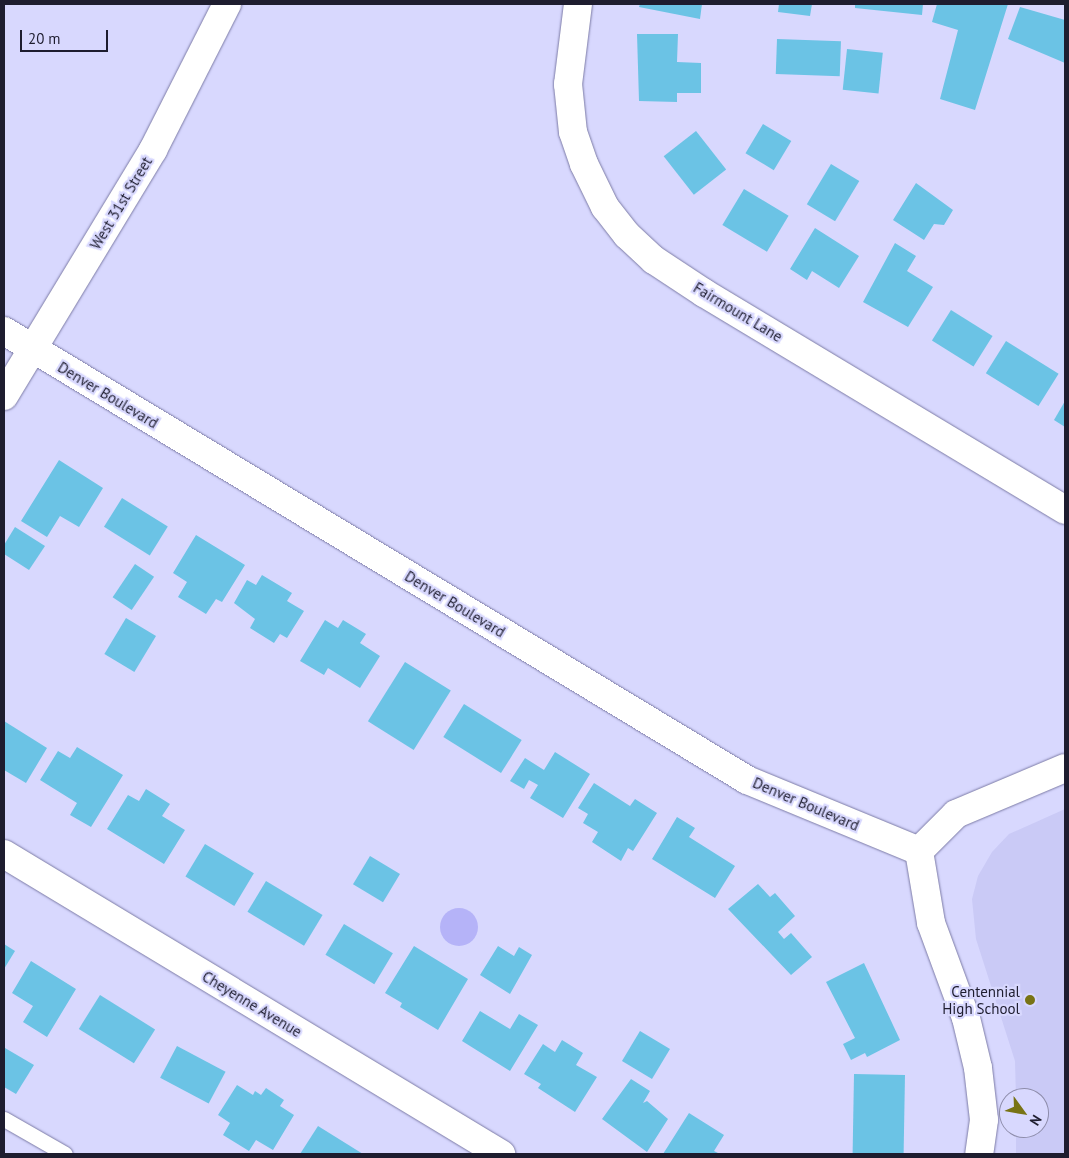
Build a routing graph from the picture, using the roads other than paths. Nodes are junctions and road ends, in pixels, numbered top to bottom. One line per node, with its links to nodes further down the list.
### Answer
1 (227, 4): 4 (street, West 31st Street)
2 (578, 4): 6 (street, Fairmount Lane)
3 (4, 331): 4 (street, Denver Boulevard)
4 (32, 349): 5 (street, West 31st Street); 8 (street, Denver Boulevard)
5 (4, 396)
6 (1065, 510)
7 (1065, 768): 8 (street)
8 (919, 851): 13 (street)
9 (4, 854): 12 (street, Cheyenne Avenue)
10 (4, 1119): 11 (lane)
11 (65, 1154)
12 (501, 1154)
13 (979, 1154)

